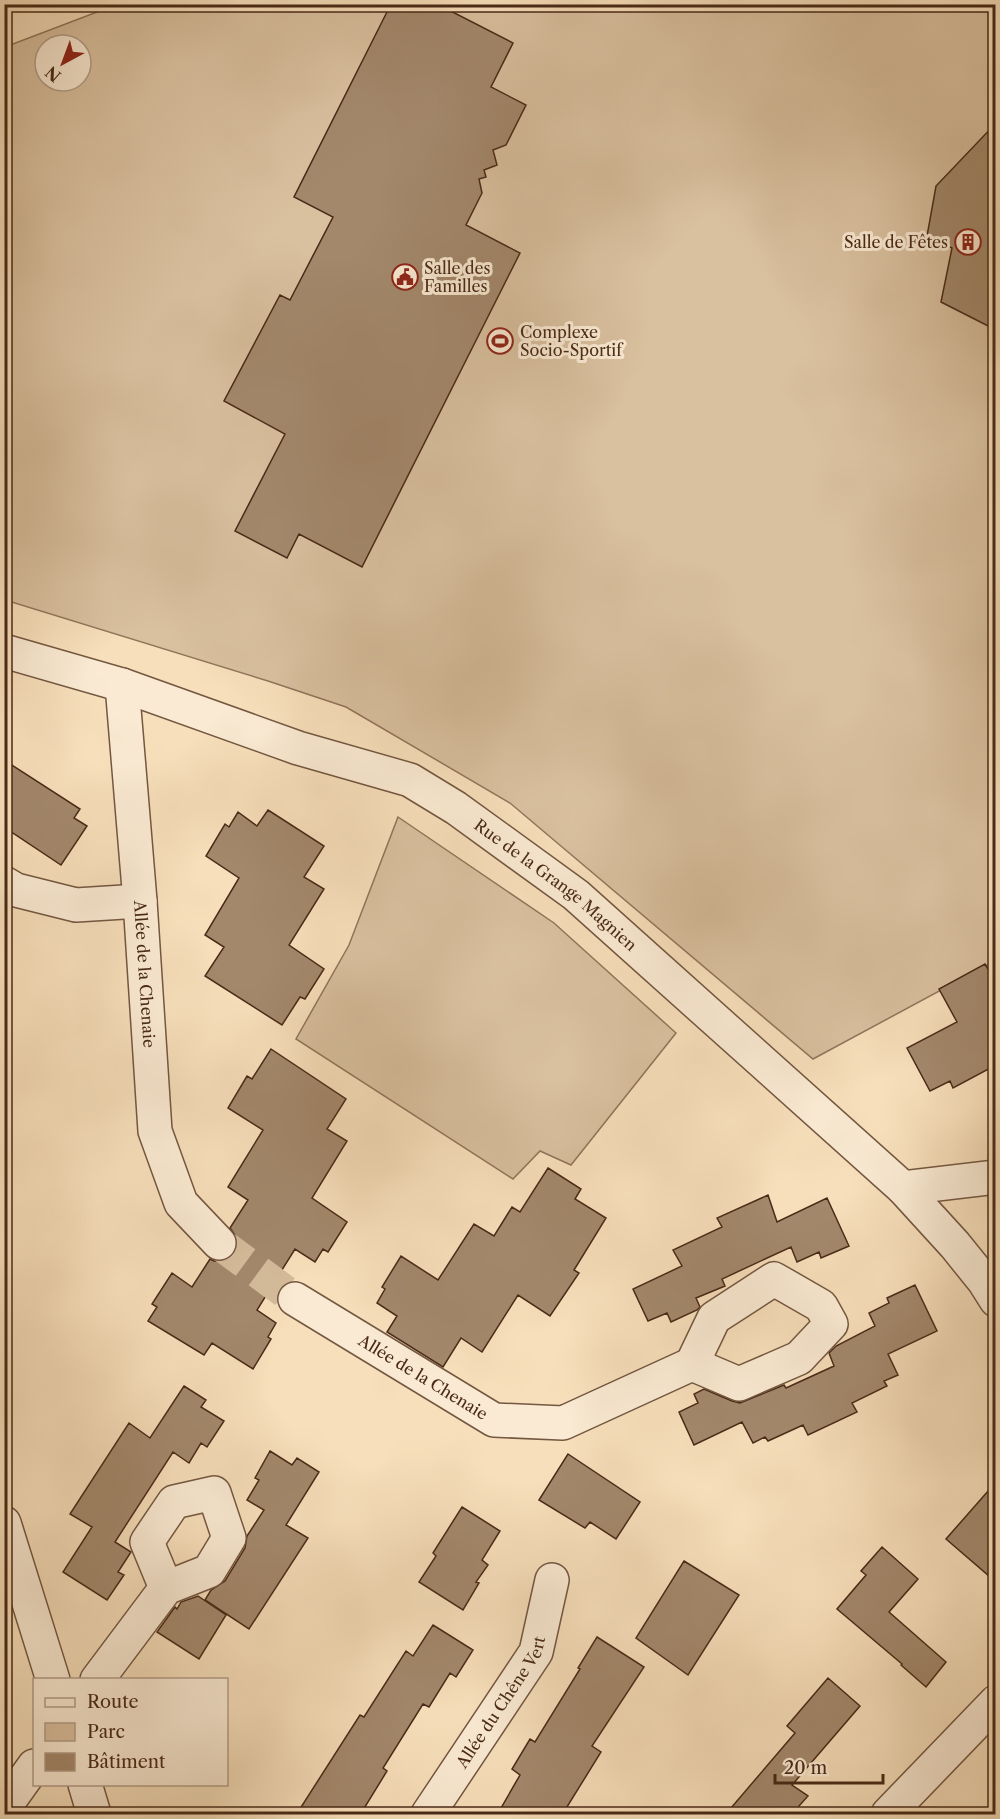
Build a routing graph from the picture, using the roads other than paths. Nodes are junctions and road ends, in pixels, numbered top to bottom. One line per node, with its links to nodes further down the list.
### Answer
1 (4, 651): 2 (street, Rue de la Grange Magnien)
2 (122, 685): 4 (street, Allée de la Chenaie); 6 (street, Rue de la Grange Magnien)
3 (4, 883): 4 (street)
4 (140, 901): 7 (street, Allée de la Chenaie)
5 (996, 1177): 6 (street)
6 (903, 1188): 8 (street, Rue de la Grange Magnien)
7 (219, 1243)
8 (992, 1283)
9 (295, 1299): 10 (street, Allée de la Chenaie)
10 (692, 1364)
11 (4, 1523): 14 (street)
12 (552, 1580): 21 (street, Allée du Chêne Vert)
13 (166, 1588): 15 (street)
14 (52, 1678)
15 (98, 1678)
16 (996, 1702): 22 (street)
17 (33, 1767): 19 (street)
18 (85, 1786): 20 (street)
19 (4, 1808)
20 (94, 1815)
21 (428, 1815)
22 (888, 1815)

